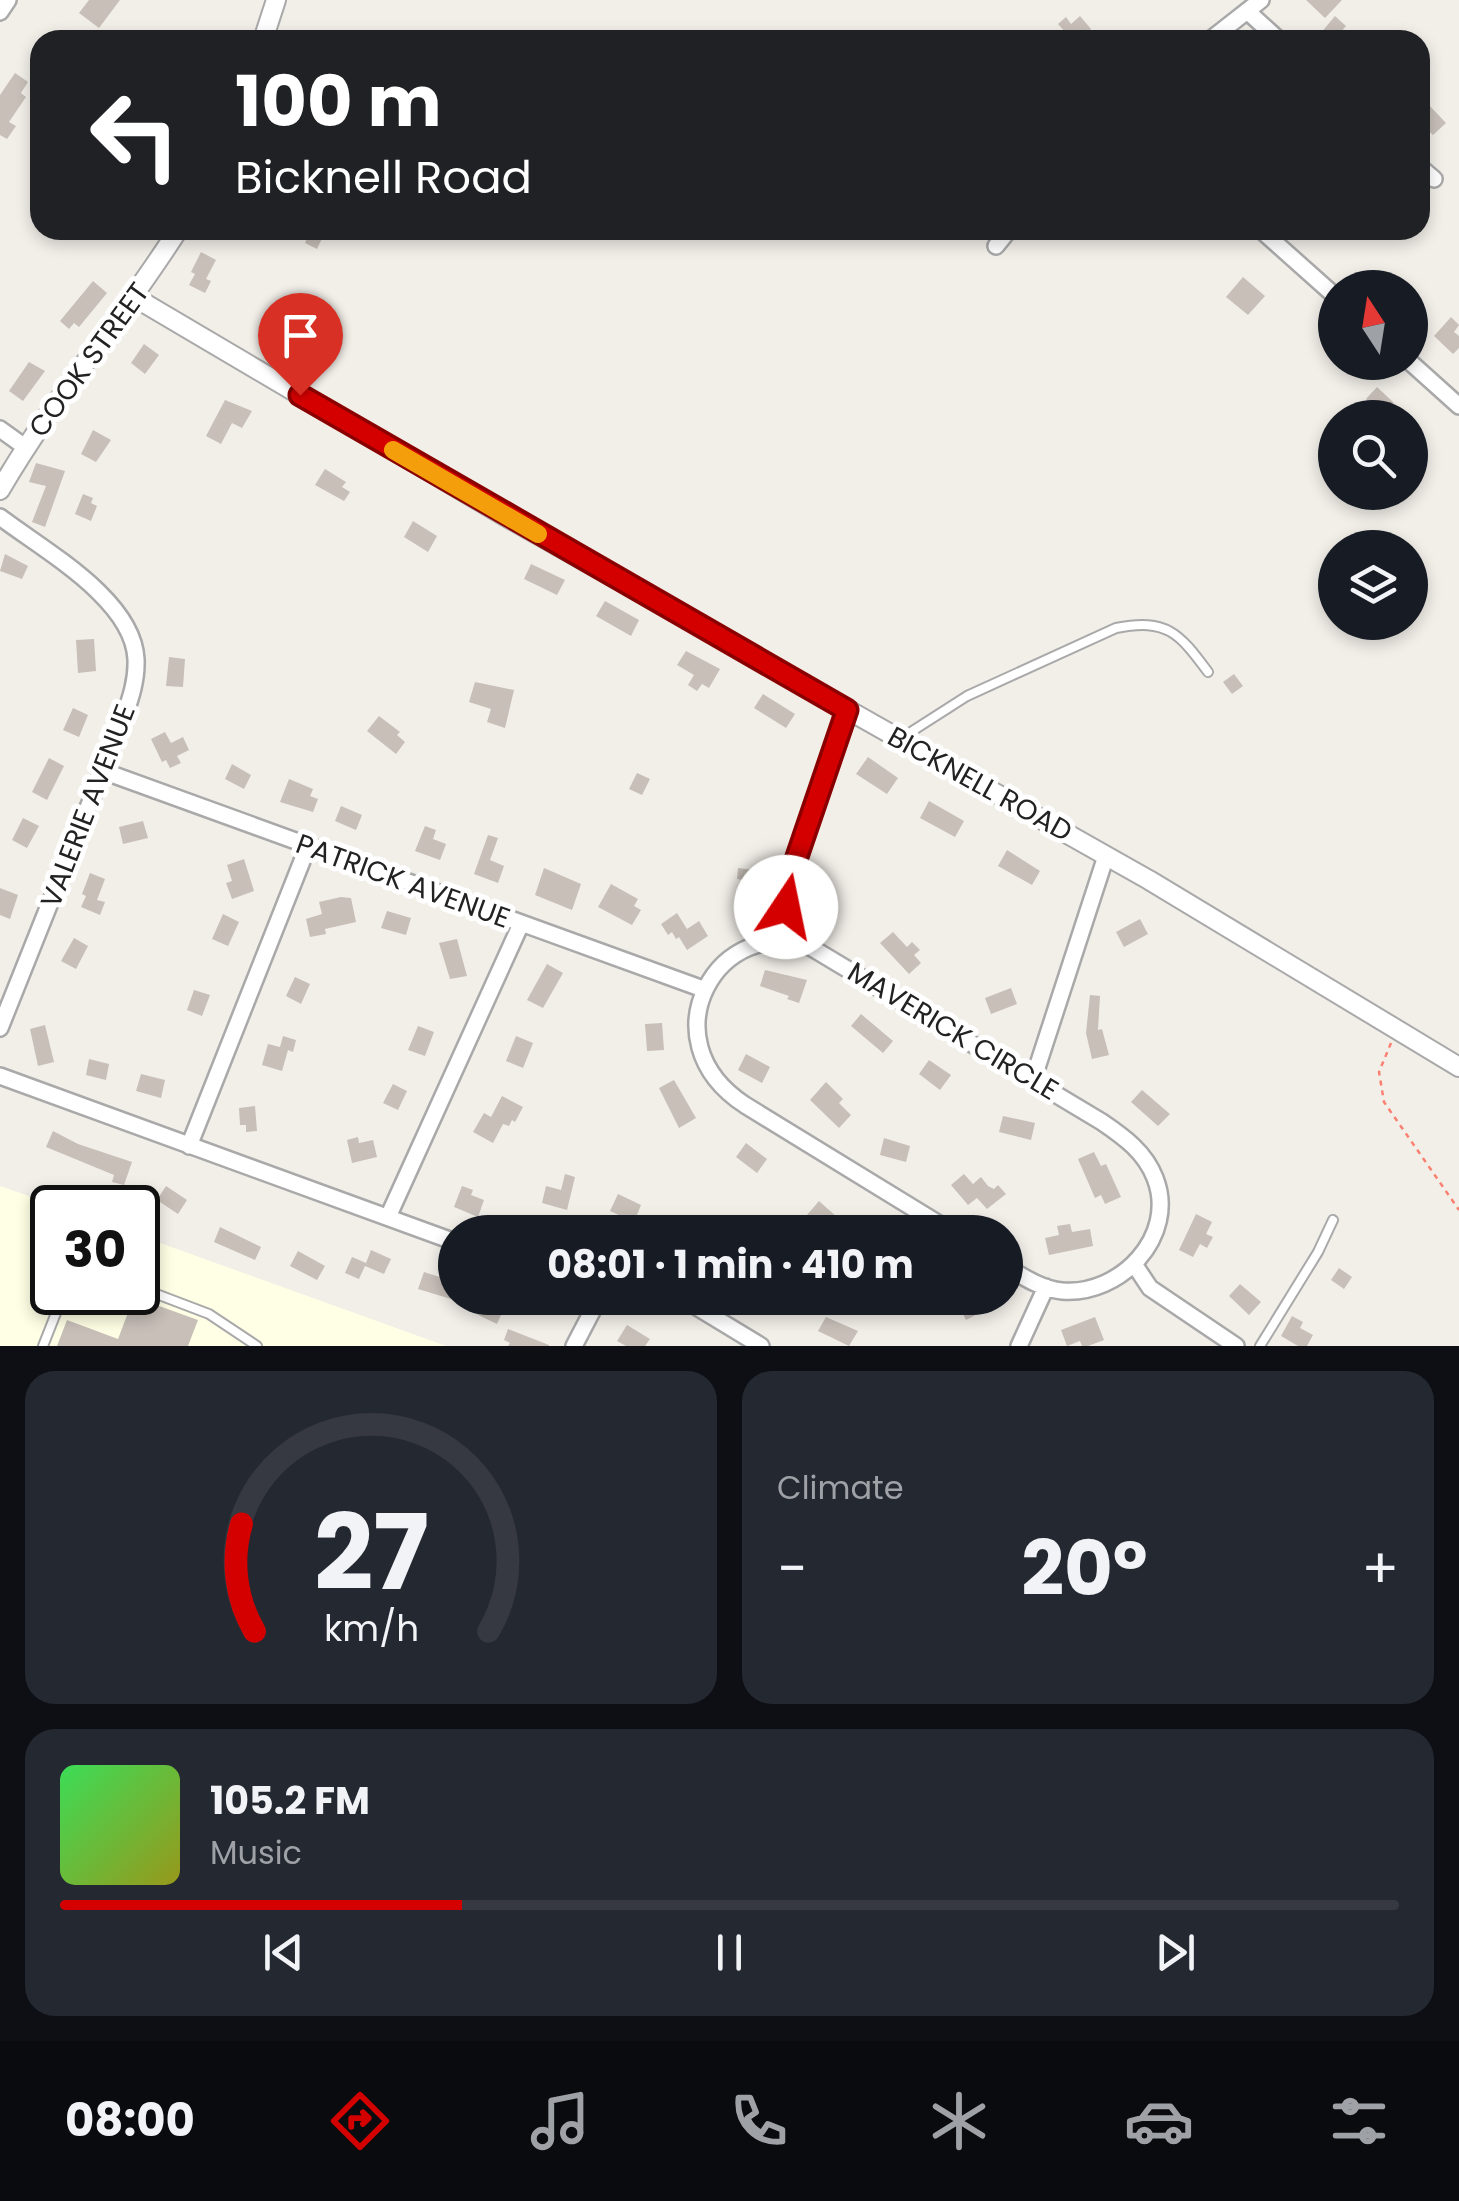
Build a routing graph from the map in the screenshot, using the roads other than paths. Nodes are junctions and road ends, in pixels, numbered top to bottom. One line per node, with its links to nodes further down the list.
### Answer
1 (8, 0): 5 (street)
2 (276, 0): 6 (street)
3 (1261, 0): 4 (street)
4 (1247, 11): 7 (street); 8 (street)
5 (0, 12)
6 (266, 30)
7 (1223, 30)
8 (1268, 30)
9 (1430, 176): 10 (street)
10 (1434, 179)
11 (171, 240): 16 (street, COOK STREET)
12 (1001, 240): 14 (street)
13 (1272, 240): 15 (street)
14 (996, 246)
15 (1318, 281)
16 (134, 297): 20 (street, COOK STREET); 24 (street, BICKNELL ROAD)
17 (1428, 378): 18 (street)
18 (1459, 406)
19 (0, 429): 20 (street)
20 (26, 446): 21 (street, COOK STREET)
21 (0, 490)
22 (0, 517): 26 (street, VALERIE AVENUE)
23 (1208, 672): 25 (lane)
24 (847, 710): 25 (street, BICKNELL ROAD); 30 (street)
25 (899, 739): 28 (street, BICKNELL ROAD)
26 (103, 771): 27 (street, PATRICK AVENUE); 32 (street, VALERIE AVENUE)
27 (308, 846): 29 (street, PATRICK AVENUE); 36 (street)
28 (1106, 856): 33 (street, BICKNELL ROAD); 35 (street)
29 (520, 924): 31 (street, PATRICK AVENUE); 38 (street)
30 (786, 940): 31 (street); 35 (street, MAVERICK CIRCLE)
31 (703, 989): 37 (street)
32 (0, 1028)
33 (1459, 1066)
34 (0, 1076): 36 (street)
35 (1033, 1080): 41 (street, MAVERICK CIRCLE)
36 (189, 1146): 38 (street)
37 (924, 1215)
38 (388, 1217): 40 (street)
39 (1333, 1220): 54 (lane)
40 (438, 1236)
41 (1134, 1264): 43 (street); 53 (street)
42 (1023, 1275): 43 (street)
43 (1046, 1287): 52 (street)
44 (160, 1295): 49 (lane)
45 (55, 1315): 48 (lane)
46 (590, 1315): 50 (street)
47 (710, 1315): 51 (street)
48 (44, 1346)
49 (257, 1346)
50 (574, 1346)
51 (762, 1346)
52 (1019, 1346)
53 (1236, 1346)
54 (1260, 1346)

